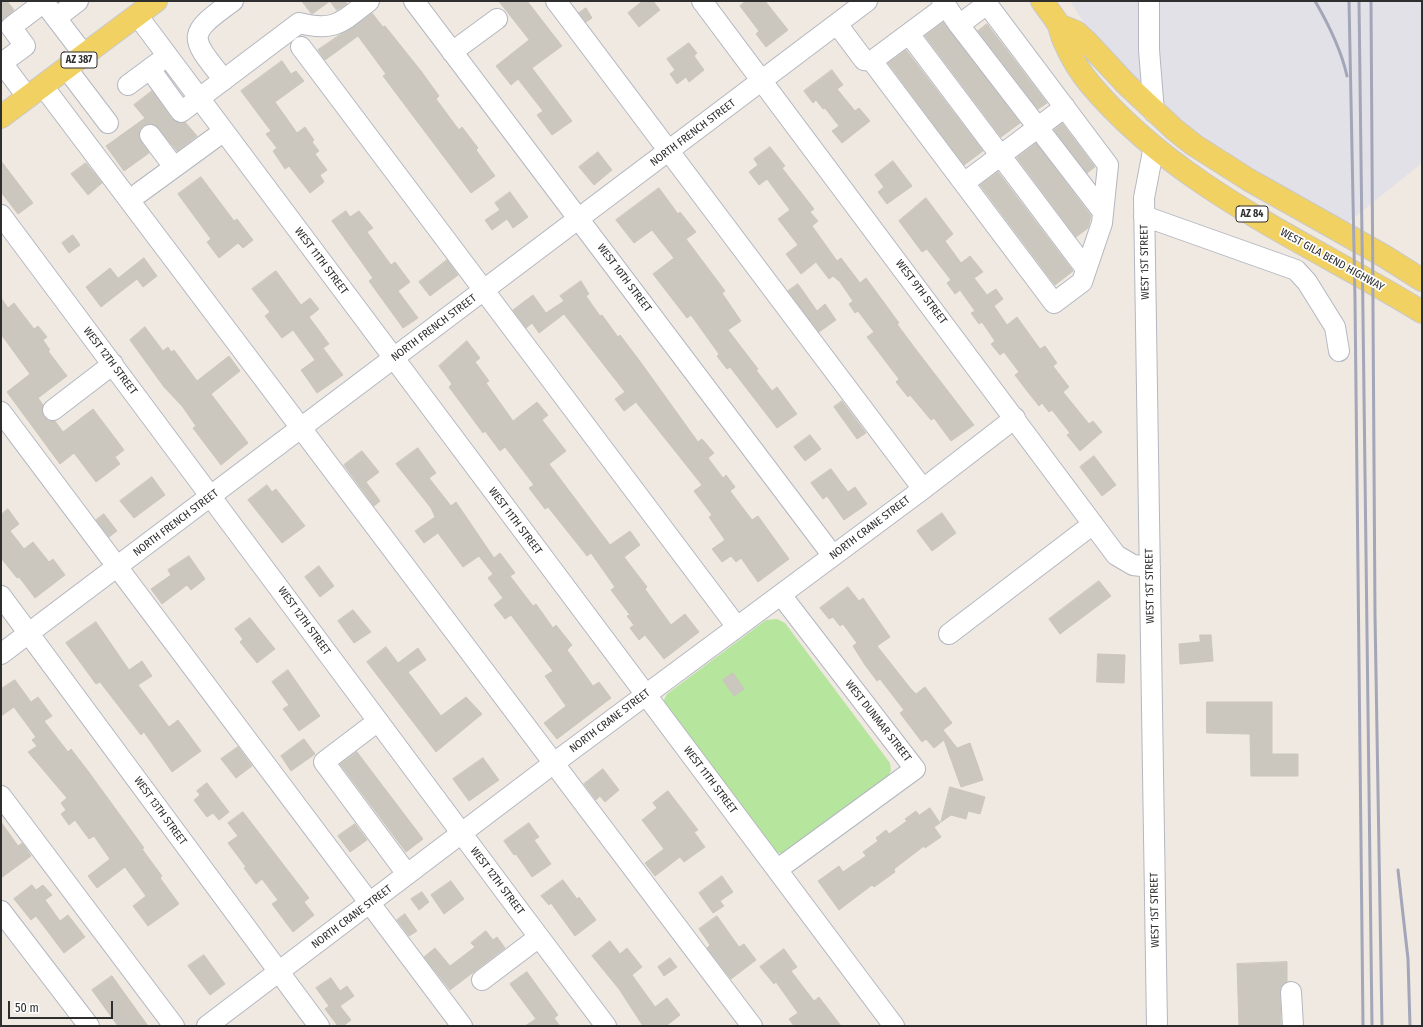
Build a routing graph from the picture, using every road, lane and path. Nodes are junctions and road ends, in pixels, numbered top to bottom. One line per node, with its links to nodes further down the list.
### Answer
1 (44, 1): 14 (street); 30 (street)
2 (78, 1): 14 (street)
3 (156, 1): 13 (main road, AZ 387)
4 (233, 1): 27 (street)
5 (369, 1): 27 (street)
6 (414, 1): 21 (street, WEST 10TH STREET)
7 (556, 1): 40 (street)
8 (702, 1): 28 (street, WEST 9TH STREET)
9 (1042, 1): 18 (main road, WEST GILA BEND HIGHWAY / AZ 84)
10 (1149, 1): 33 (street)
11 (944, 3): 17 (street); 19 (street)
12 (855, 5): 16 (street, NORTH FRENCH STREET)
13 (138, 15): 22 (main road, AZ 387); 23 (street, WEST 11TH STREET)
14 (56, 18): 22 (street)
15 (497, 19): 21 (street)
16 (837, 24): 24 (street); 28 (street, NORTH FRENCH STREET)
17 (959, 25): 32 (street); 36 (street)
18 (1059, 25): 33 (main road, AZ 84); 39 (main road, WEST GILA BEND HIGHWAY / AZ 84)
19 (909, 34): 24 (street); 41 (street)
20 (301, 47): 51 (street)
21 (452, 52): 47 (street, WEST 10TH STREET)
22 (85, 56): 25 (main road, AZ 387)
23 (167, 56): 26 (street); 31 (street, WEST 11TH STREET)
24 (872, 61): 43 (street)
25 (67, 69): 30 (main road, AZ 387); 35 (street)
26 (150, 69): 29 (street); 31 (street)
27 (224, 80): 31 (street)
28 (762, 81): 40 (street, NORTH FRENCH STREET); 58 (street, WEST 9TH STREET)
29 (128, 85)
30 (35, 92): 34 (main road, AZ 387); 59 (street)
31 (199, 98): 37 (street, WEST 11TH STREET)
32 (1064, 107): 36 (street); 45 (street)
33 (1154, 112): 50 (main road, AZ 84)
34 (1, 117)
35 (108, 122)
36 (1039, 128): 41 (street); 45 (street)
37 (224, 131): 42 (street); 54 (street, WEST 11TH STREET)
38 (150, 135): 42 (street)
39 (1154, 146): 46 (street, WEST 1ST STREET); 52 (main road, WEST GILA BEND HIGHWAY / AZ 84)
40 (669, 151): 47 (street, NORTH FRENCH STREET); 60 (street)
41 (1001, 155): 43 (street); 49 (street)
42 (174, 167): 44 (street)
43 (964, 183): 49 (street)
44 (139, 193)
45 (1103, 212): 49 (street)
46 (1144, 216): 53 (street); 65 (street, WEST 1ST STREET)
47 (579, 219): 51 (street, NORTH FRENCH STREET); 63 (street, WEST 10TH STREET)
48 (5, 228): 55 (street, WEST 12TH STREET)
49 (1086, 269)
50 (1422, 280)
51 (484, 290): 54 (street, NORTH FRENCH STREET); 68 (street)
52 (1422, 312)
53 (1339, 351)
54 (394, 359): 59 (street, NORTH FRENCH STREET); 72 (street, WEST 11TH STREET)
55 (113, 364): 56 (street); 61 (street, WEST 12TH STREET)
56 (53, 410)
57 (1, 412): 64 (street)
58 (1015, 418): 60 (street, NORTH CRANE STREET); 62 (street, WEST 9TH STREET)
59 (301, 428): 61 (street, NORTH FRENCH STREET); 74 (street)
60 (924, 489): 63 (street, NORTH CRANE STREET)
61 (212, 496): 64 (street, NORTH FRENCH STREET); 73 (street, WEST 12TH STREET)
62 (1093, 524): 65 (street, WEST 9TH STREET); 70 (street)
63 (834, 556): 66 (street, NORTH CRANE STREET)
64 (118, 567): 69 (street, NORTH FRENCH STREET); 79 (street)
65 (1150, 567): 93 (street, WEST 1ST STREET)
66 (781, 595): 68 (street, NORTH CRANE STREET); 77 (street, WEST DUNMAR STREET)
67 (1, 596): 69 (street, WEST 13TH STREET)
68 (737, 628): 72 (street, NORTH CRANE STREET)
69 (29, 634): 71 (street, NORTH FRENCH STREET); 82 (street, WEST 13TH STREET)
70 (950, 634)
71 (1, 654)
72 (645, 695): 74 (street, NORTH CRANE STREET); 77 (street, WEST 11TH STREET)
73 (378, 721): 76 (street, WEST 12TH STREET); 78 (street)
74 (554, 763): 76 (street, NORTH CRANE STREET); 91 (street)
75 (1, 796): 86 (street)
76 (461, 834): 78 (street, NORTH CRANE STREET); 81 (street, WEST 12TH STREET)
77 (778, 870): 92 (street, WEST 11TH STREET)
78 (408, 874): 79 (street, NORTH CRANE STREET)
79 (370, 902): 82 (street, NORTH CRANE STREET); 89 (street)
80 (1, 911): 85 (street)
81 (539, 937): 83 (street); 90 (street, WEST 12TH STREET)
82 (279, 972): 87 (street, NORTH CRANE STREET); 88 (street, WEST 13TH STREET)
83 (482, 980)
84 (1291, 992): 94 (street)
85 (89, 1026)
86 (174, 1026)
87 (207, 1026)
88 (319, 1026)
89 (462, 1026)
90 (606, 1026)
91 (752, 1026)
92 (894, 1026)
93 (1157, 1026)
94 (1293, 1026)

